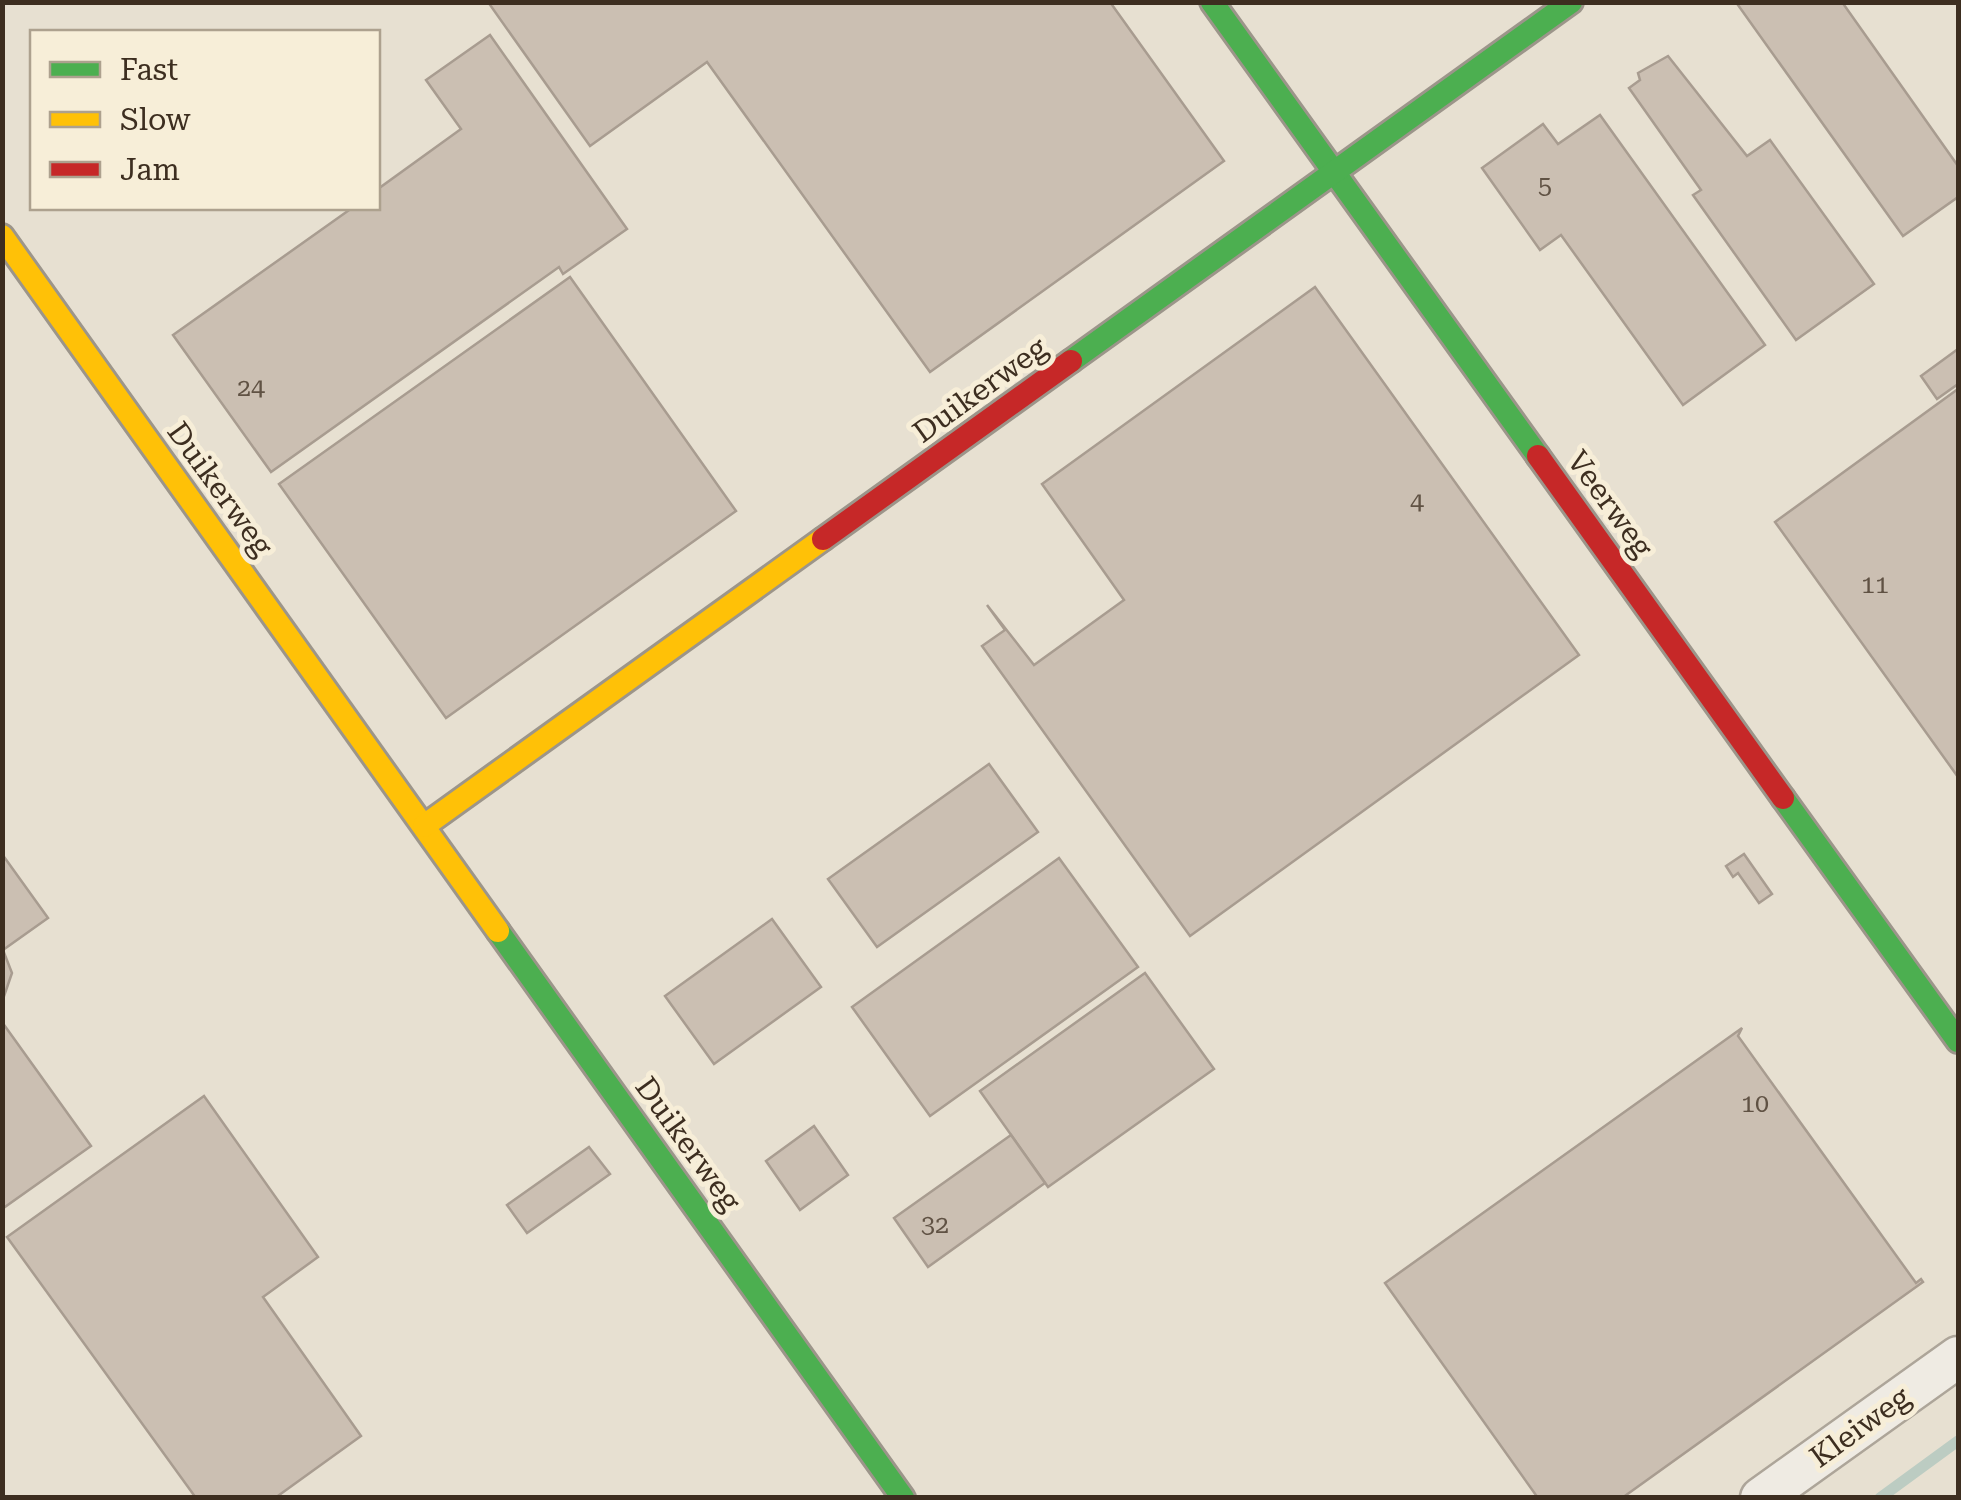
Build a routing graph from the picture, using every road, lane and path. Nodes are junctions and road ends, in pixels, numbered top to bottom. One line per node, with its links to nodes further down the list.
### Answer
1 (1212, 2): 3 (street, Veerweg)
2 (1571, 2): 3 (street, Duikerweg)
3 (1334, 172): 5 (street, Duikerweg); 6 (street, Veerweg)
4 (2, 236): 5 (street, Duikerweg)
5 (424, 826): 8 (street, Duikerweg)
6 (1958, 1041)
7 (1958, 1356): 9 (street, Kleiweg)
8 (903, 1498)
9 (1762, 1498)

